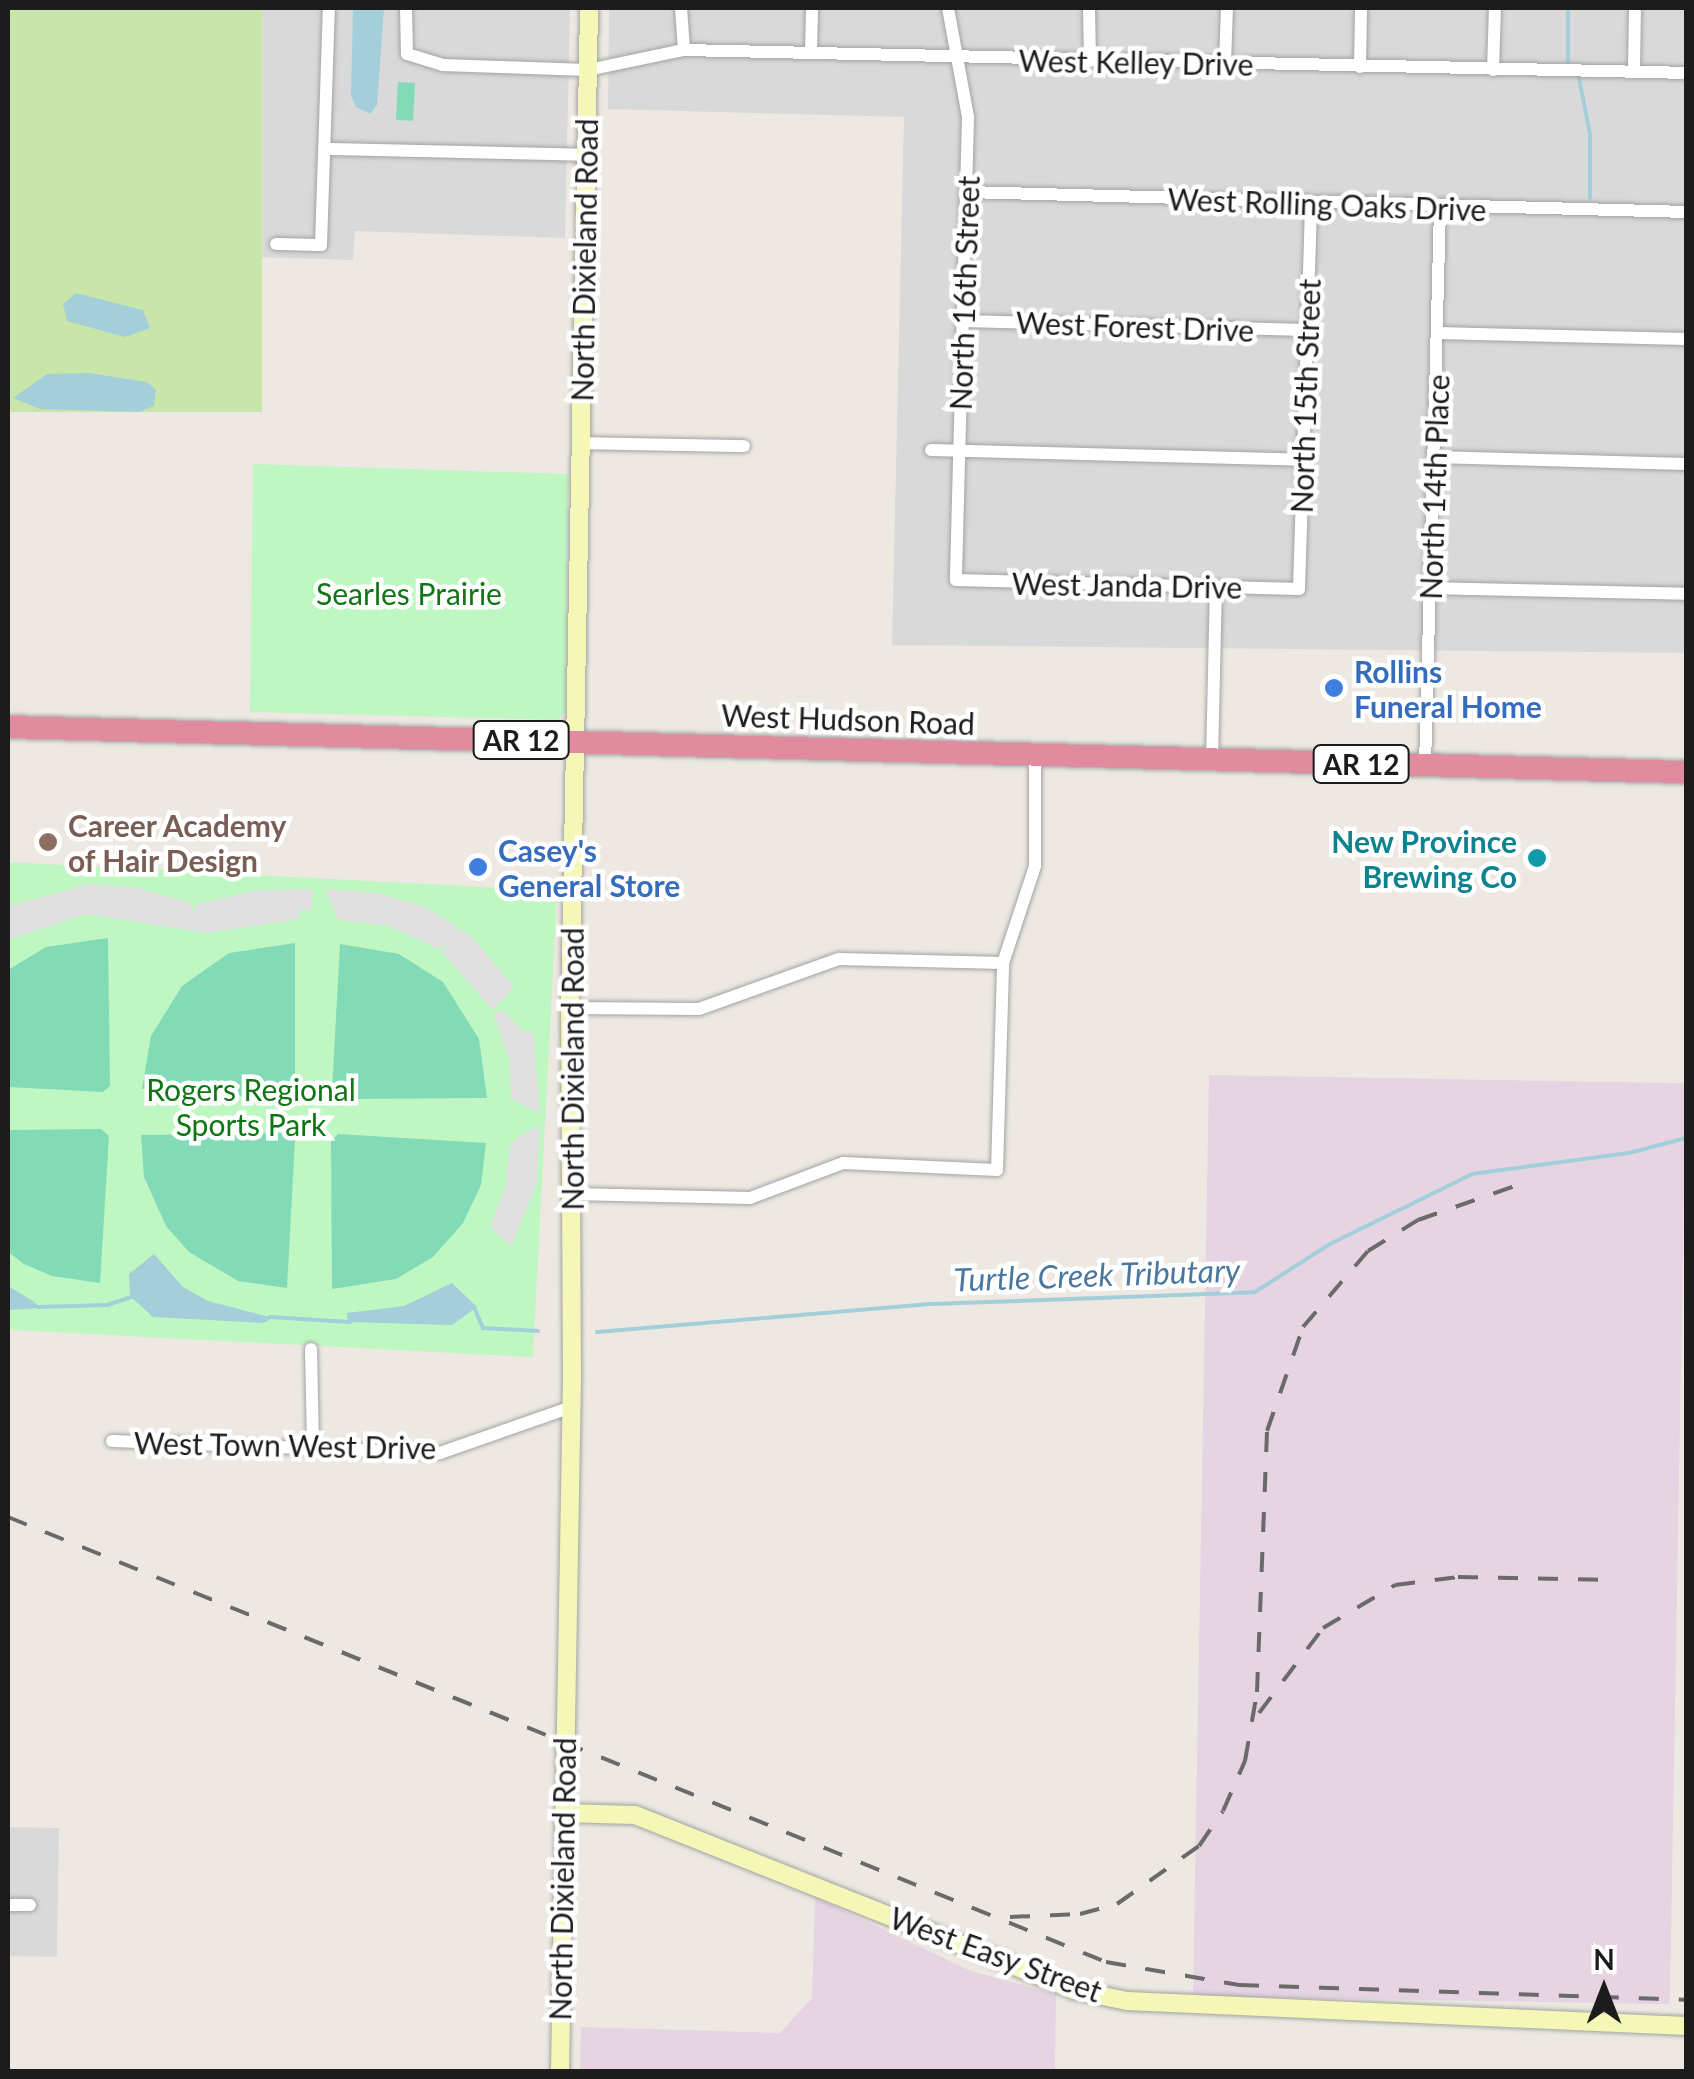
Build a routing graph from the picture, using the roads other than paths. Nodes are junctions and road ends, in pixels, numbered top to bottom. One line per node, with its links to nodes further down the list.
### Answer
1 (330, 8): 22 (street)
2 (406, 8): 18 (street, West Kelley Drive)
3 (590, 8): 18 (street, North Dixieland Road)
4 (681, 8): 12 (street)
5 (812, 8): 13 (street)
6 (948, 8): 14 (street, North 16th Street)
7 (1089, 8): 15 (street)
8 (1227, 8): 16 (street)
9 (1362, 8): 17 (street)
10 (1494, 8): 19 (street)
11 (1635, 8): 20 (street)
12 (684, 50): 13 (street, West Kelley Drive); 18 (street, West Kelley Drive)
13 (811, 53): 14 (street, West Kelley Drive)
14 (958, 58): 15 (street, West Kelley Drive); 24 (street, North 16th Street)
15 (1090, 61): 16 (street, West Kelley Drive)
16 (1225, 64): 17 (street, West Kelley Drive)
17 (1360, 67): 19 (street, West Kelley Drive)
18 (588, 70): 23 (street, North Dixieland Road)
19 (1493, 70): 20 (street, West Kelley Drive)
20 (1634, 70): 21 (street, West Kelley Drive)
21 (1686, 74)
22 (327, 149): 23 (street); 28 (street)
23 (589, 156): 33 (street, North Dixieland Road)
24 (968, 192): 25 (street, West Rolling Oaks Drive); 29 (street, North 16th Street)
25 (1312, 204): 26 (street, West Rolling Oaks Drive); 30 (street, North 15th Street)
26 (1440, 208): 27 (street, West Rolling Oaks Drive); 31 (street, North 14th Place)
27 (1686, 212)
28 (276, 244)
29 (963, 321): 30 (street, West Forest Drive); 36 (street, North 16th Street)
30 (1307, 330): 38 (street, North 15th Street)
31 (1439, 334): 32 (street); 37 (street, North 14th Place)
32 (1686, 339)
33 (581, 443): 34 (street); 46 (street, North Dixieland Road)
34 (744, 446)
35 (931, 450): 36 (street)
36 (958, 451): 38 (street); 40 (street, North 16th Street)
37 (1435, 458): 39 (street); 42 (street, North 14th Place)
38 (1304, 460): 43 (street, North 15th Street)
39 (1686, 464)
40 (956, 580): 41 (street, West Janda Drive)
41 (1216, 587): 43 (street, West Janda Drive); 48 (street)
42 (1432, 588): 44 (street); 49 (street, North 14th Place)
43 (1299, 589)
44 (1686, 594)
45 (8, 727): 46 (highway, West Hudson Road / AR 12)
46 (577, 742): 47 (highway, West Hudson Road / AR 12); 52 (street, North Dixieland Road)
47 (1035, 754): 48 (highway, West Hudson Road / AR 12); 51 (street)
48 (1212, 760): 49 (highway, West Hudson Road / AR 12)
49 (1425, 766): 50 (highway, West Hudson Road / AR 12)
50 (1686, 772)
51 (1003, 963): 52 (street); 53 (street)
52 (570, 1008): 53 (street, North Dixieland Road)
53 (572, 1194): 55 (street, North Dixieland Road)
54 (310, 1349): 57 (street)
55 (571, 1407): 57 (street, West Town West Drive); 58 (street, North Dixieland Road)
56 (112, 1441): 57 (street, West Town West Drive)
57 (312, 1447)
58 (563, 1813): 61 (street, West Easy Street); 62 (street, North Dixieland Road)
59 (8, 1905): 60 (street)
60 (30, 1906)
61 (1686, 2026)
62 (560, 2072)

